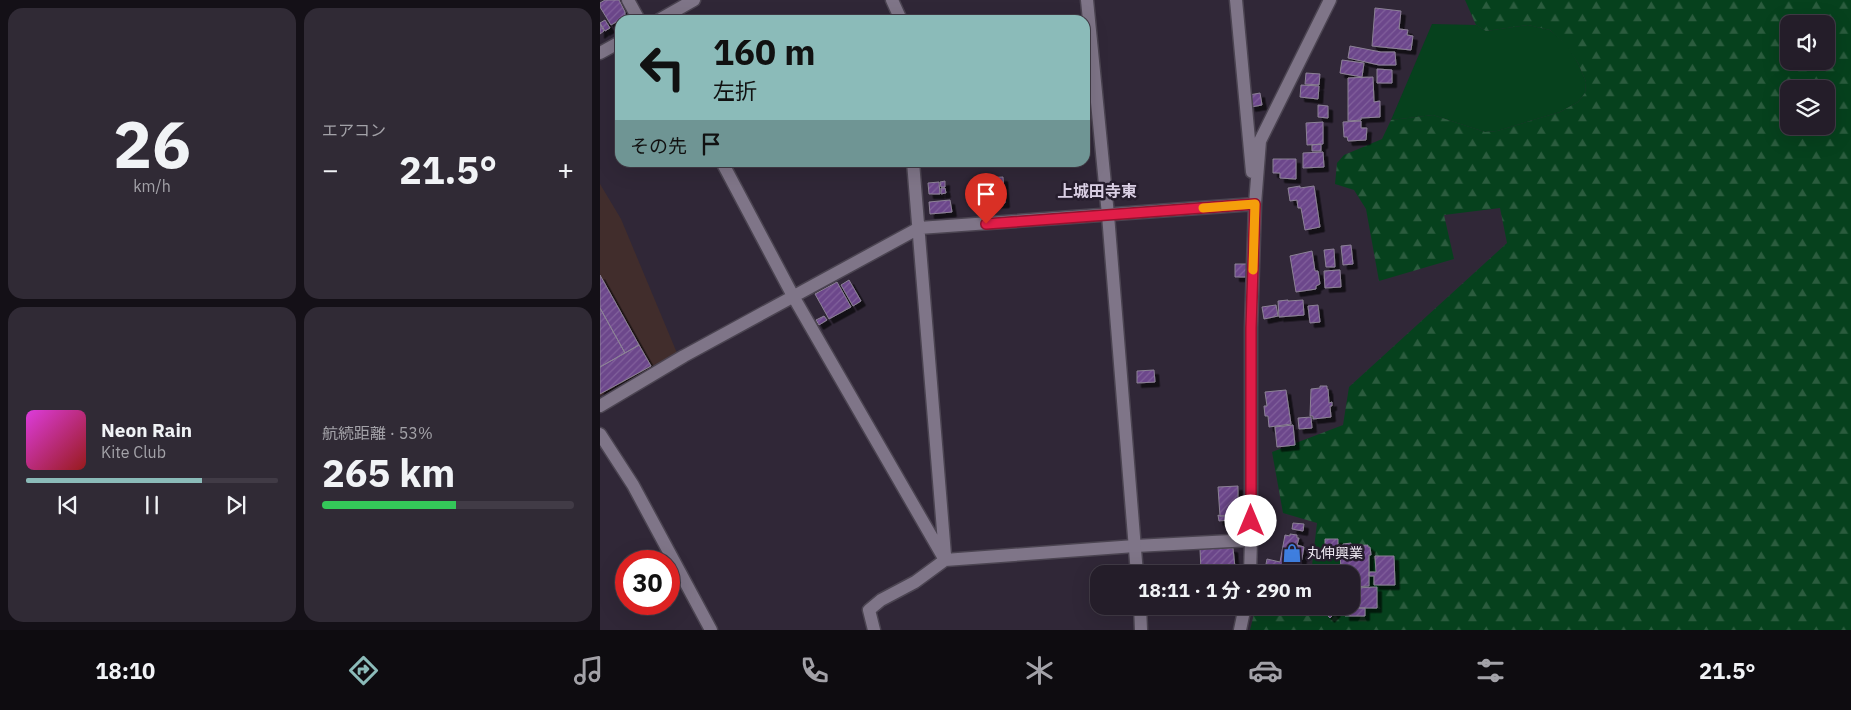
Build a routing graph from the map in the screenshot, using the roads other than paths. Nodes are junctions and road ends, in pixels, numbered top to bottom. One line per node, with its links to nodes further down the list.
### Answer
1 (628, 0): 7 (street)
2 (694, 0): 8 (street)
3 (892, 0): 9 (street)
4 (1087, 0): 10 (street)
5 (1236, 0): 16 (street)
6 (1330, 0): 16 (street)
7 (636, 15)
8 (668, 15)
9 (899, 15)
10 (1088, 15)
11 (1090, 31): 17 (street)
12 (615, 45): 13 (street)
13 (600, 53)
14 (725, 167): 19 (street)
15 (913, 167): 18 (street)
16 (1255, 204): 17 (street); 22 (street)
17 (1108, 215): 18 (street); 23 (street)
18 (918, 228): 19 (street); 24 (street)
19 (792, 296): 20 (street); 24 (street)
20 (600, 406)
21 (600, 434): 29 (street)
22 (1252, 540): 23 (street); 26 (street)
23 (1135, 546): 24 (street); 25 (street)
24 (945, 560): 30 (street)
25 (1136, 565)
26 (1251, 565)
27 (1141, 615): 31 (street)
28 (1244, 615): 32 (street)
29 (710, 630)
30 (874, 630)
31 (1142, 630)
32 (1240, 630)

